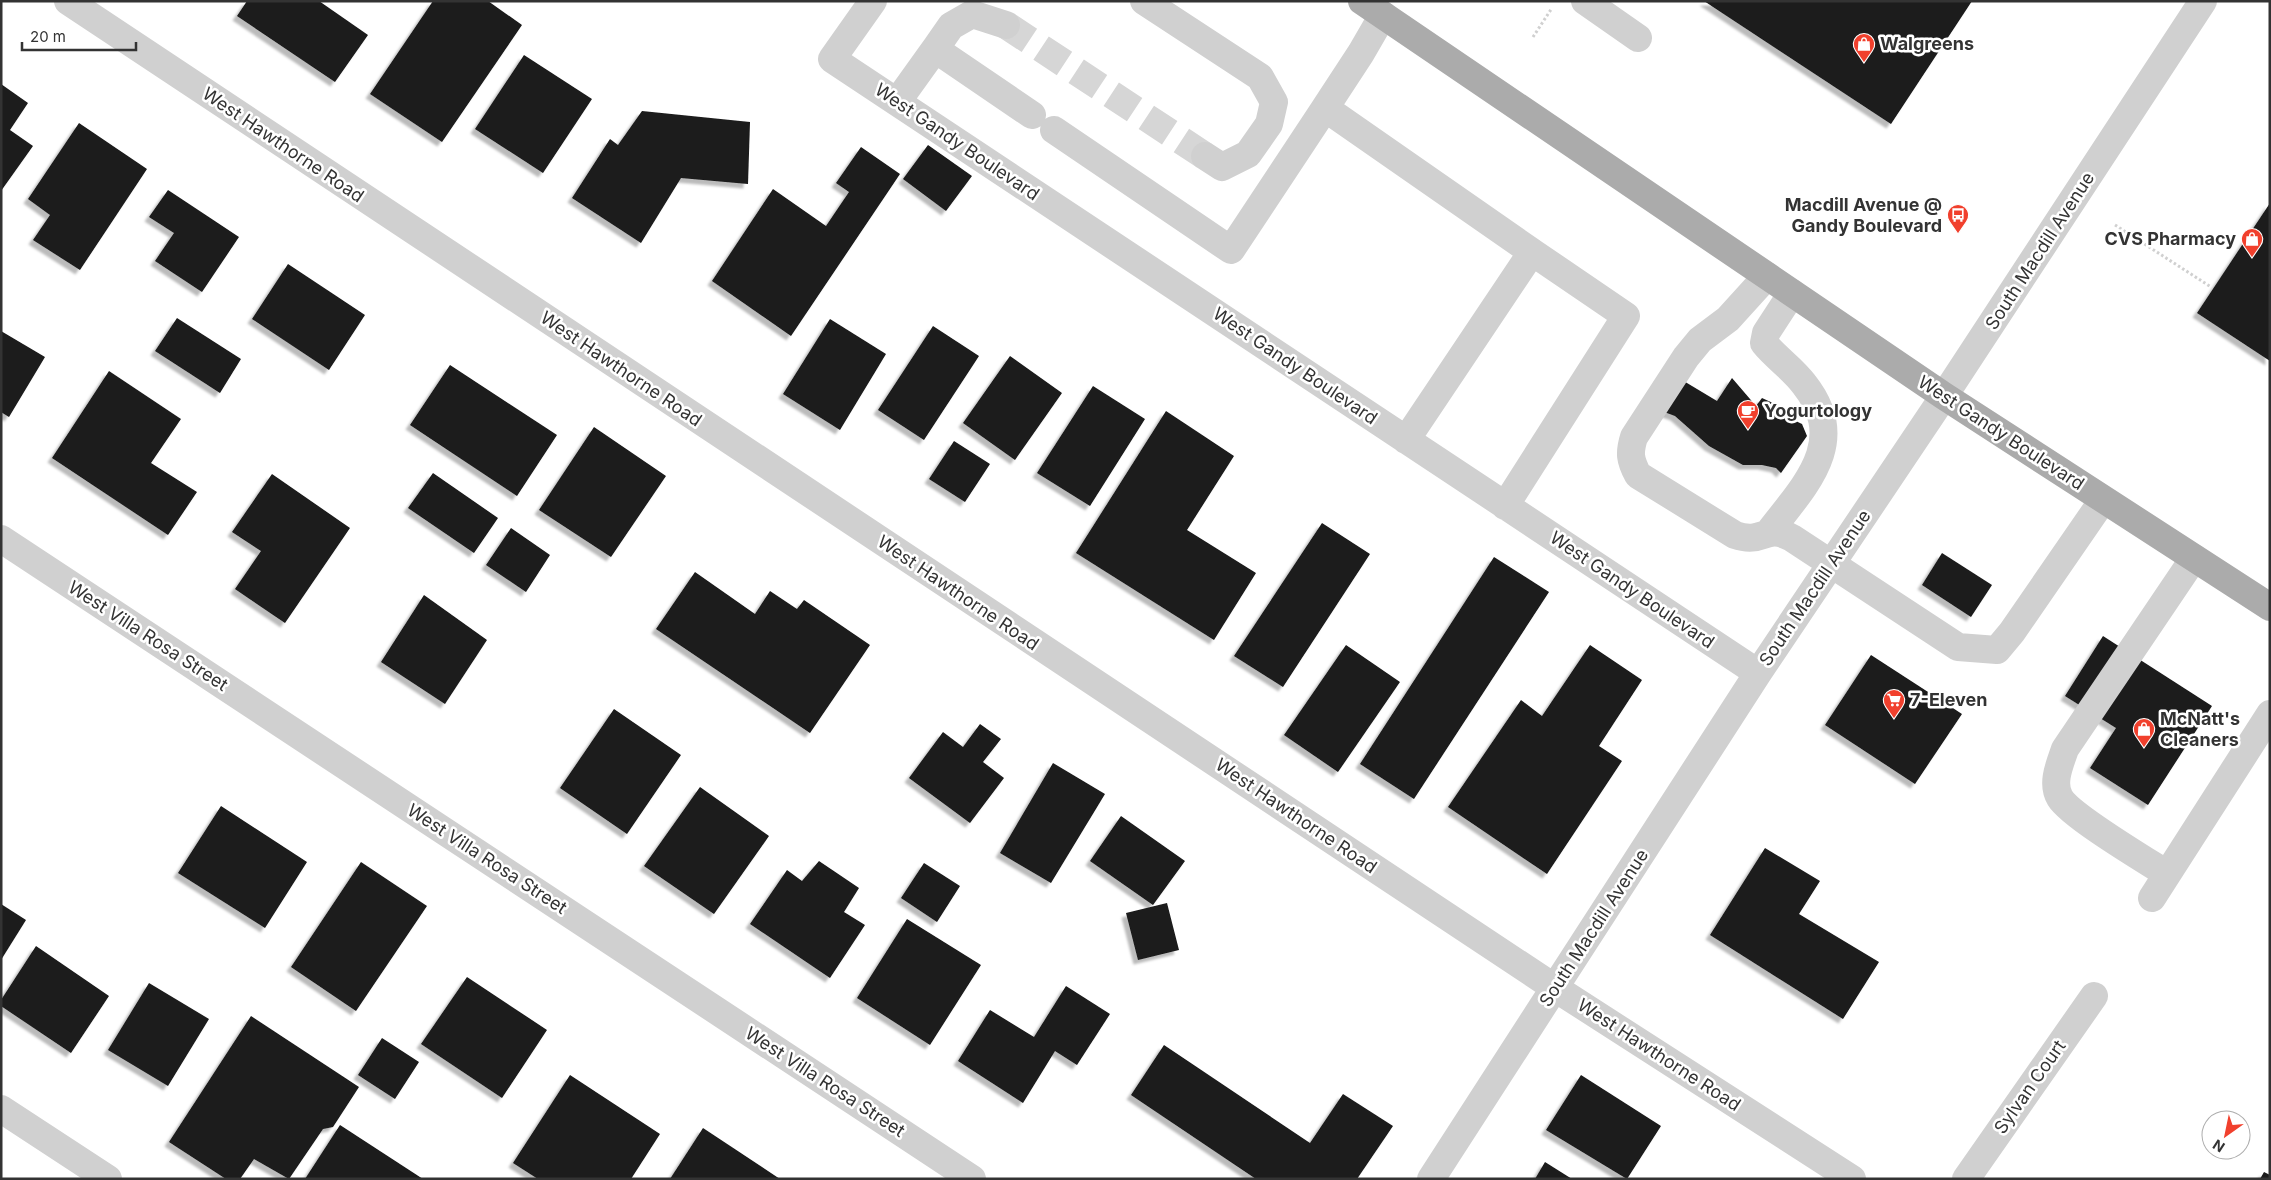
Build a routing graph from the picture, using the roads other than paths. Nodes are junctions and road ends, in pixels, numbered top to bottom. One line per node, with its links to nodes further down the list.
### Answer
1 (68, 1): 31 (street, West Hawthorne Road)
2 (873, 1): 10 (street, West Gandy Boulevard)
3 (1144, 1): 14 (street)
4 (1585, 1): 8 (street)
5 (2203, 1): 18 (street, South Macdill Avenue)
6 (1372, 8): 11 (street); 16 (main road, West Gandy Boulevard)
7 (1006, 24): 9 (street)
8 (1638, 38)
9 (934, 49): 10 (street); 12 (street)
10 (897, 102): 19 (street, West Gandy Boulevard)
11 (1325, 108): 13 (street); 15 (street)
12 (1032, 115)
13 (1054, 130)
14 (1204, 156)
15 (1532, 252): 19 (street); 21 (street)
16 (1767, 276): 17 (main road, West Gandy Boulevard); 22 (street)
17 (1792, 293): 18 (main road, West Gandy Boulevard); 22 (street)
18 (1944, 396): 20 (main road, West Gandy Boulevard); 25 (street, South Macdill Avenue)
19 (1406, 440): 21 (street, West Gandy Boulevard)
20 (2103, 500): 24 (main road, West Gandy Boulevard); 25 (street)
21 (1505, 506): 27 (street, West Gandy Boulevard)
22 (1769, 532): 25 (street)
23 (1, 539): 35 (street, West Villa Rosa Street)
24 (2194, 558): 26 (main road, West Gandy Boulevard); 29 (street)
25 (1832, 563): 27 (street, South Macdill Avenue)
26 (2270, 607)
27 (1758, 673): 31 (street, South Macdill Avenue)
28 (2270, 714): 29 (street)
29 (2167, 874): 30 (street)
30 (2152, 898)
31 (1555, 988): 36 (street, South Macdill Avenue); 37 (street, West Hawthorne Road)
32 (2094, 996): 38 (street, Sylvan Court)
33 (1, 1109): 34 (street)
34 (108, 1179)
35 (972, 1179)
36 (1431, 1179)
37 (1852, 1179)
38 (1966, 1179)

